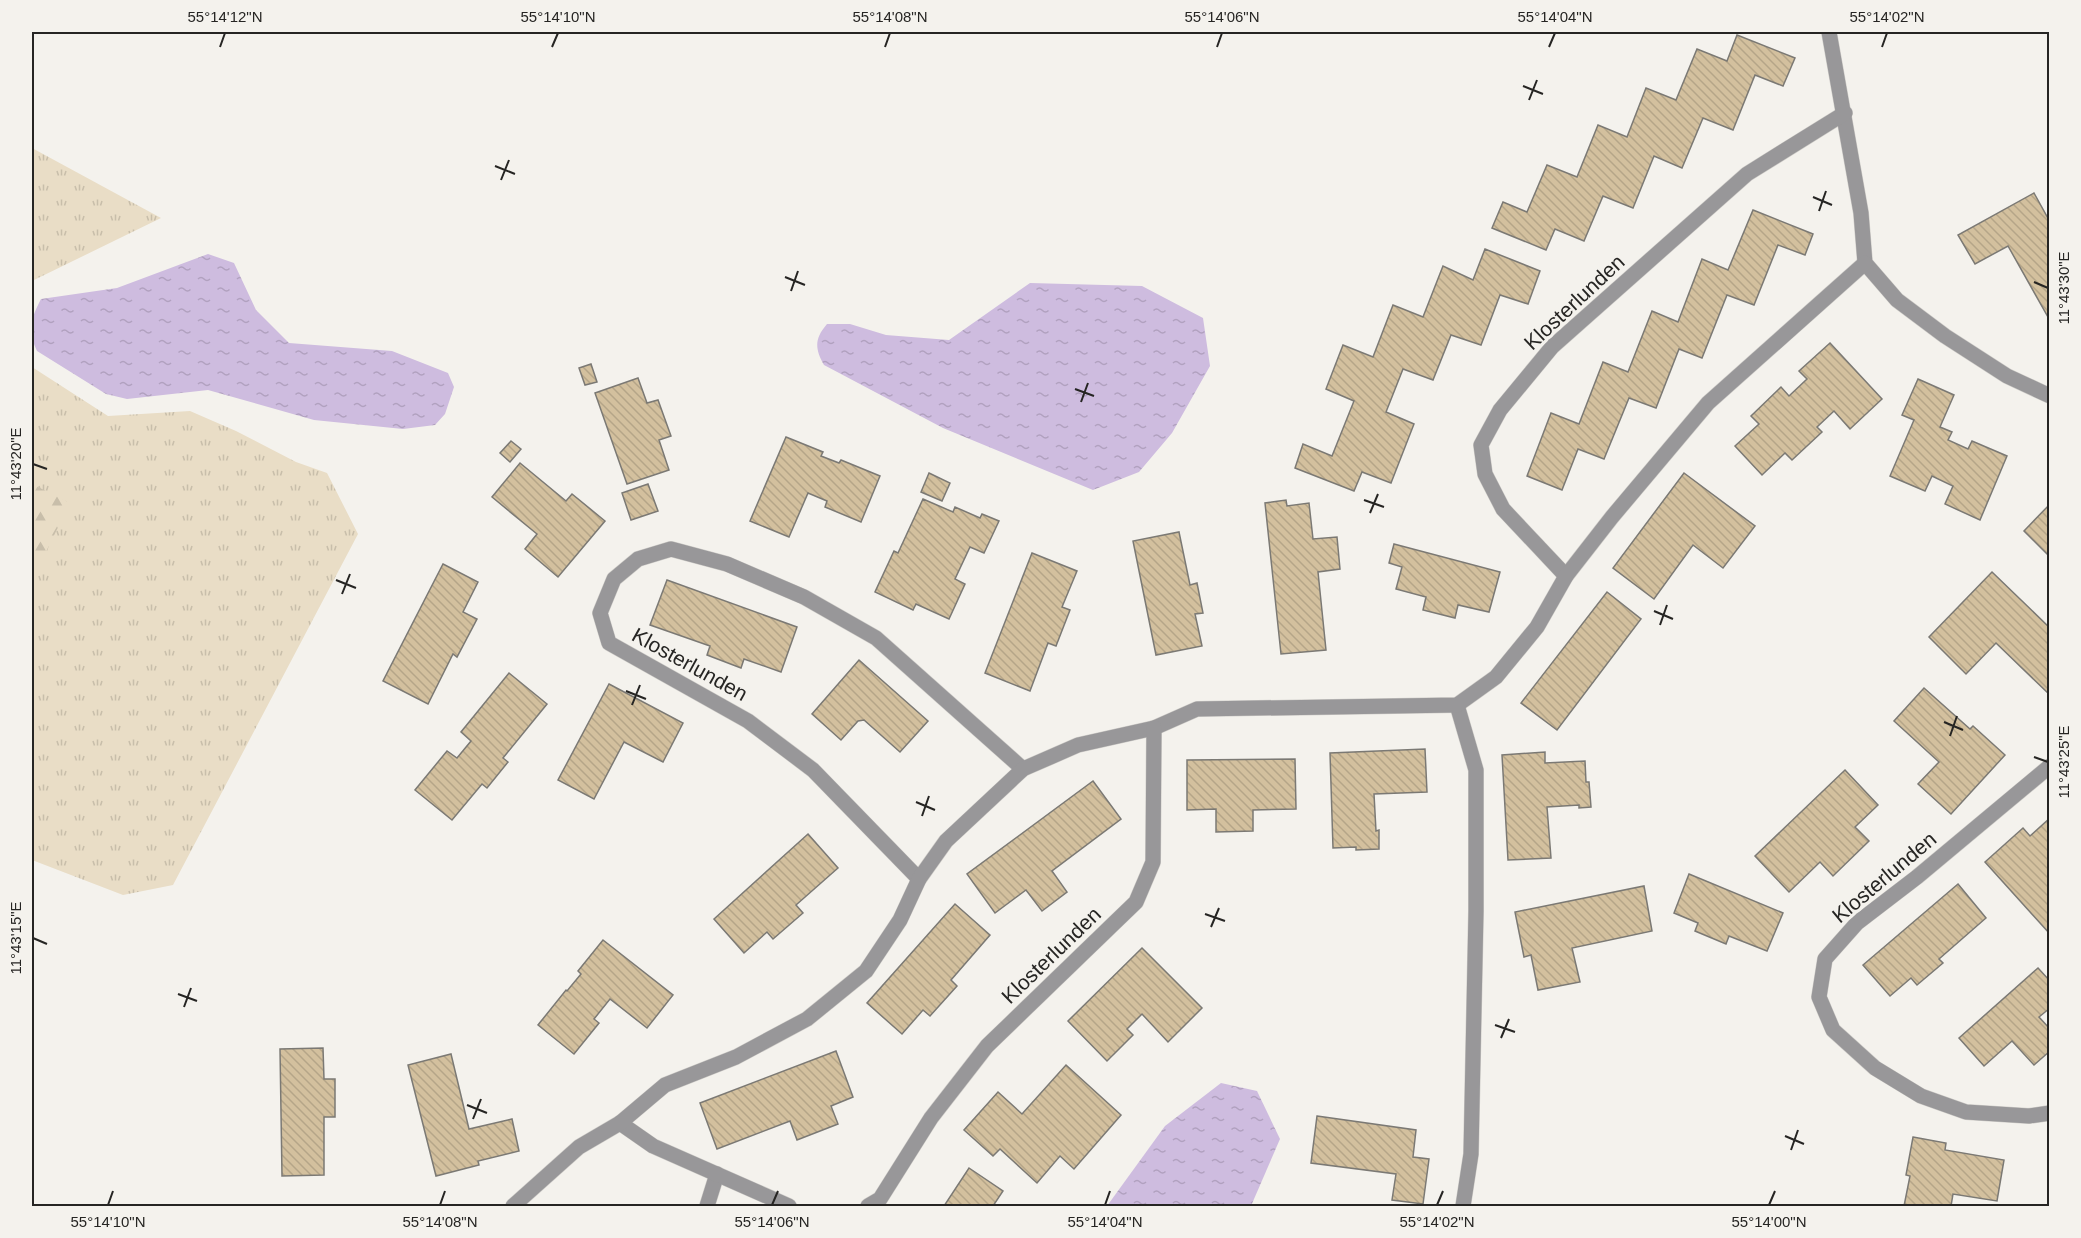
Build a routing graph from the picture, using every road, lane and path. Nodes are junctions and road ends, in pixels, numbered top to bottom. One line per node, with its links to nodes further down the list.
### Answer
1 (1829, 32): 2 (street)
2 (1845, 113): 3 (street); 5 (street, Klosterlunden)
3 (1865, 263): 4 (street); 5 (street)
4 (2049, 396)
5 (1566, 576): 6 (street)
6 (1457, 705): 7 (street); 18 (street)
7 (1154, 728): 9 (street); 17 (street, Klosterlunden)
8 (2049, 766): 11 (street, Klosterlunden)
9 (1023, 769): 10 (street); 10 (street, Klosterlunden)
10 (919, 879): 12 (street)
11 (2049, 1113)
12 (620, 1123): 13 (street); 14 (street)
13 (717, 1174): 15 (street); 16 (street)
14 (513, 1206)
15 (707, 1206)
16 (789, 1206)
17 (868, 1206)
18 (1464, 1206)

